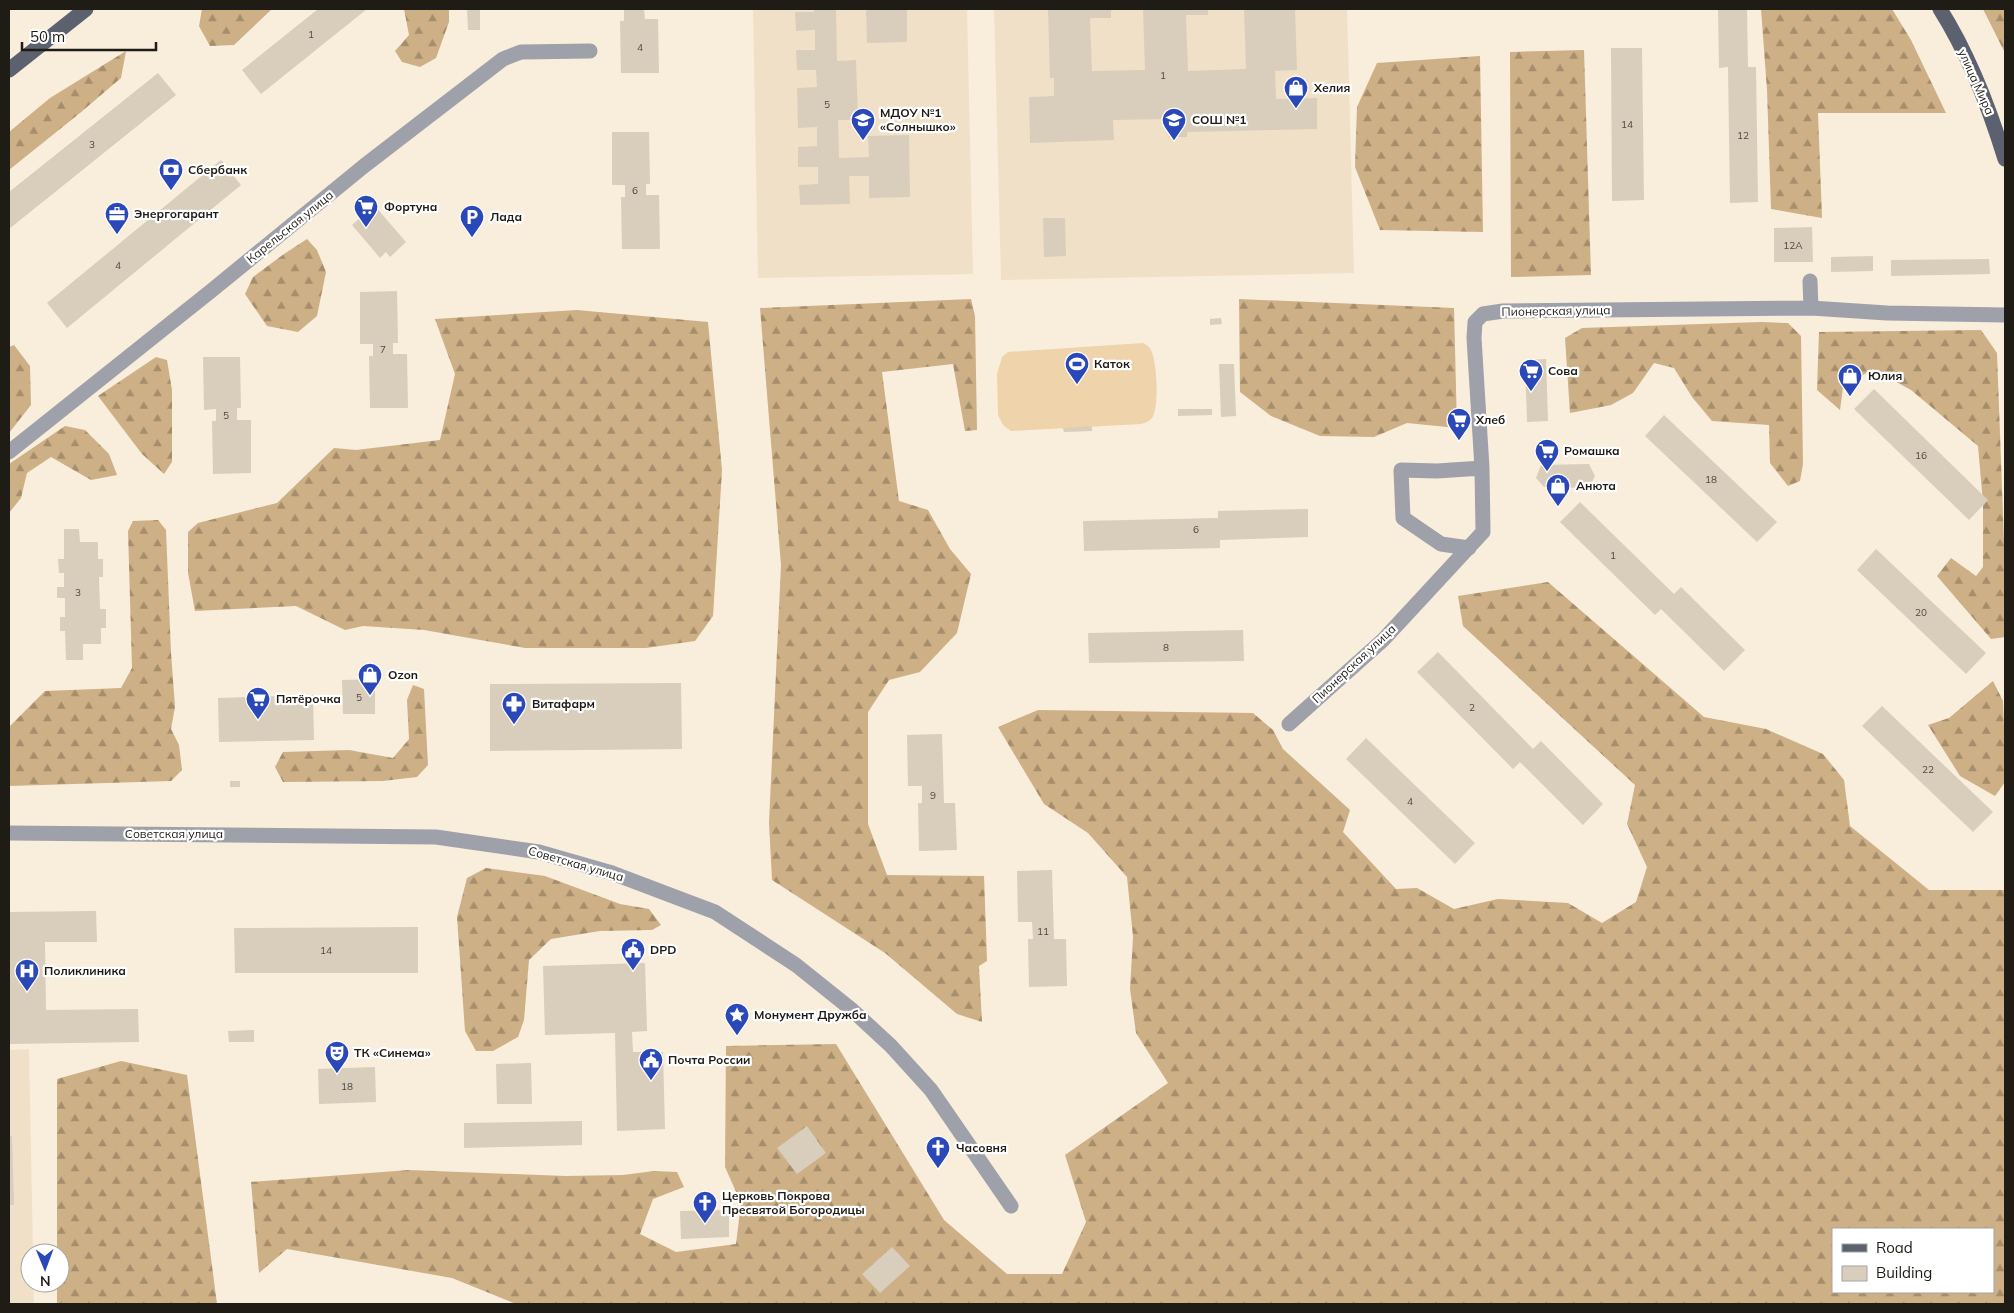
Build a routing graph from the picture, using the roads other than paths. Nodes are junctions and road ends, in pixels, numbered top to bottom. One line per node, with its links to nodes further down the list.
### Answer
1 (86, 9): 4 (main road)
2 (1940, 9): 5 (main road, улица Мира)
3 (590, 51): 9 (street, Карельская улица)
4 (9, 70)
5 (2005, 159)
6 (1810, 281): 7 (street)
7 (1811, 308): 8 (street, Пионерская улица); 10 (street, Пионерская улица)
8 (2005, 315)
9 (9, 452)
10 (1482, 468): 11 (street, Пионерская улица); 11 (street)
11 (1469, 548): 12 (street, Пионерская улица)
12 (1288, 724)
13 (9, 833): 14 (street, Советская улица)
14 (1011, 1206)

